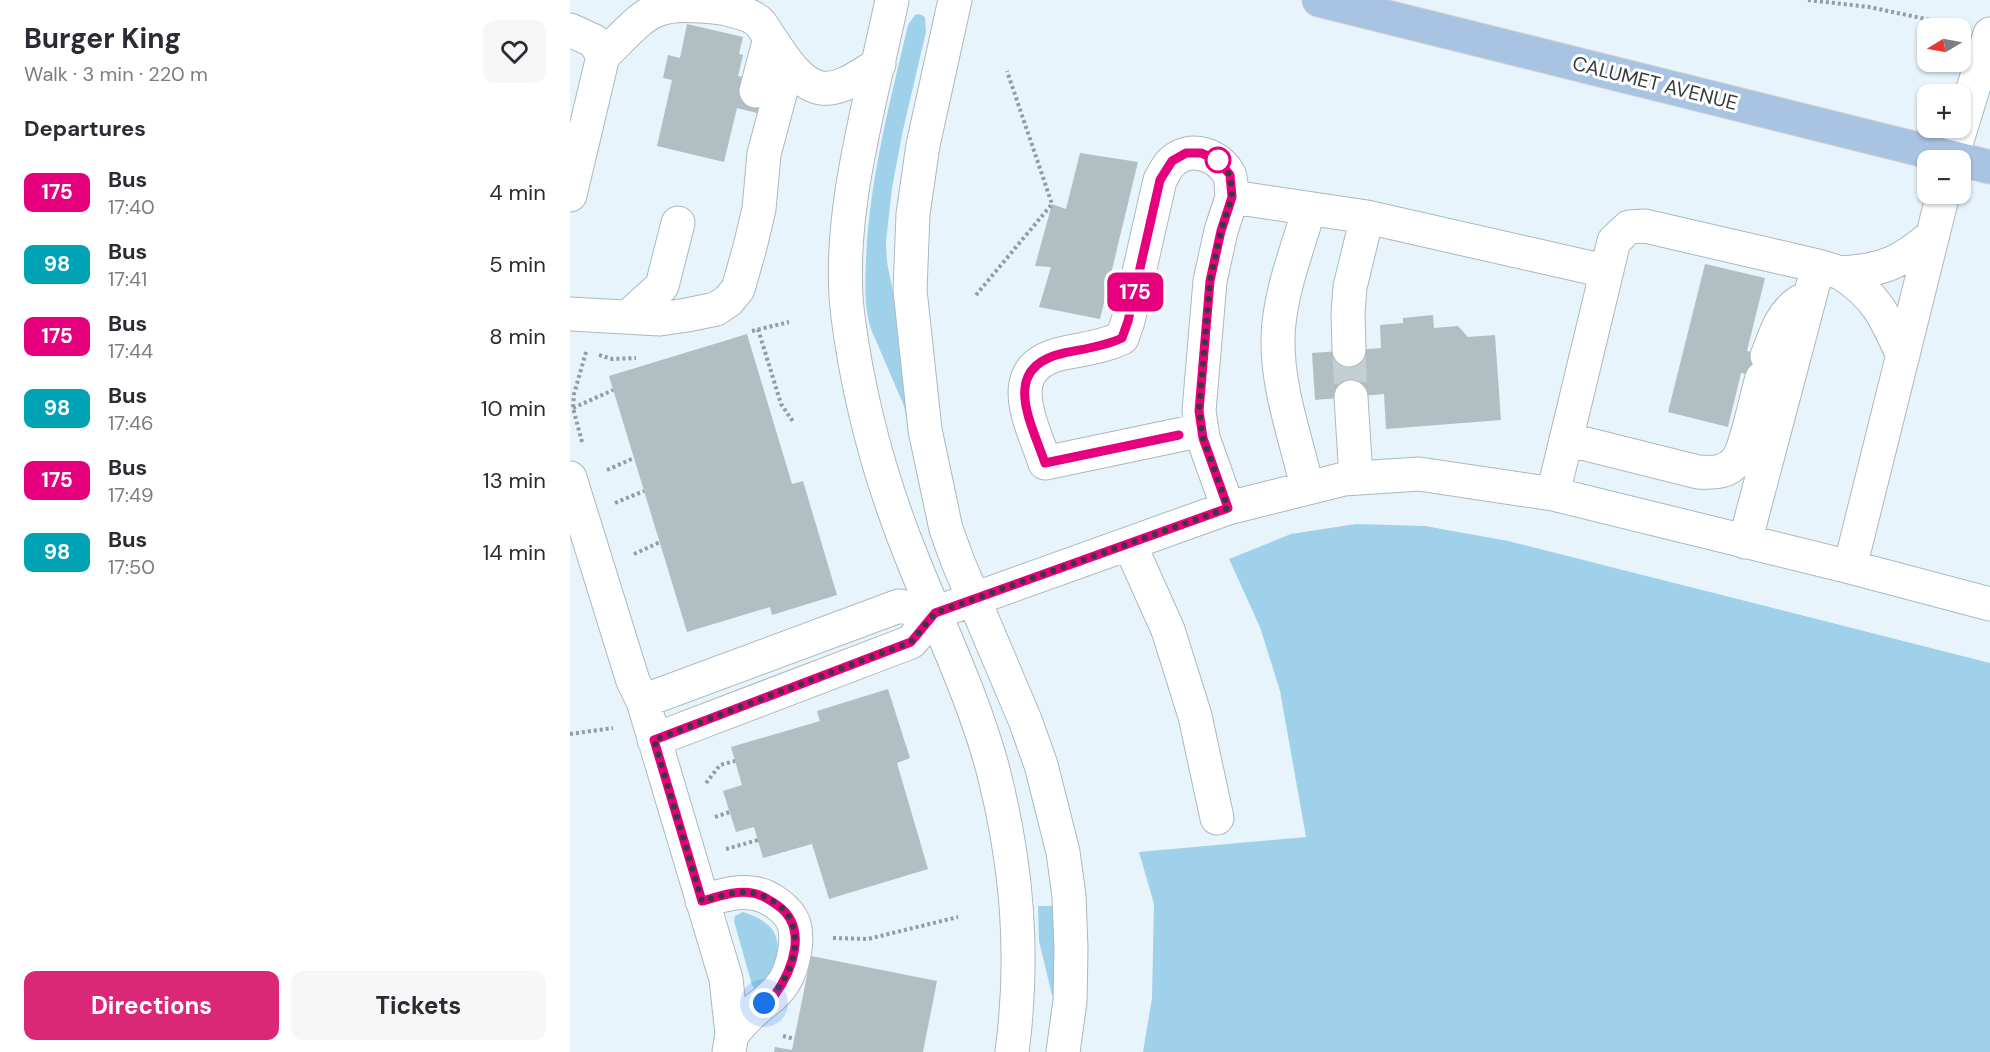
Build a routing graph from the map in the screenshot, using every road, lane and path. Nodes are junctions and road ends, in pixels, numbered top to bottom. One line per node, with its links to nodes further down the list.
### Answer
1 (892, 0): 10 (street)
2 (955, 0): 57 (street)
3 (1319, 0): 5 (main road, CALUMET AVENUE)
4 (1808, 0): 7 (path)
5 (1360, 4): 12 (main road, CALUMET AVENUE)
6 (570, 30): 9 (street)
7 (1990, 34): 13 (street)
8 (779, 51): 9 (street); 10 (street); 23 (street); 23 (street)
9 (603, 56): 16 (street)
10 (879, 64): 59 (street)
11 (1007, 71): 26 (path)
12 (1918, 150)
13 (1955, 150)
14 (1971, 163): 15 (main road, CALUMET AVENUE)
15 (1990, 167)
16 (570, 195)
17 (1232, 197): 19 (street); 40 (street); 40 (street)
18 (1941, 204): 22 (street)
19 (1309, 209): 20 (street); 47 (street)
20 (1367, 217): 25 (street); 33 (street)
21 (678, 223): 29 (street)
22 (1933, 235): 24 (street); 34 (street)
23 (750, 247): 29 (street)
24 (1829, 269): 25 (street); 27 (street); 34 (street)
25 (1605, 271): 41 (street)
26 (976, 295)
27 (1808, 297): 41 (street); 53 (street)
28 (570, 314): 29 (street)
29 (628, 317)
30 (789, 322): 31 (path)
31 (758, 329): 32 (path); 39 (path)
32 (747, 332)
33 (1349, 350)
34 (1903, 356): 56 (street)
35 (640, 357): 38 (path)
36 (614, 390): 38 (path)
37 (1351, 397): 46 (street)
38 (573, 408): 42 (path)
39 (794, 423)
40 (1202, 430): 51 (street)
41 (1566, 439): 49 (street)
42 (583, 445)
43 (634, 458): 44 (path)
44 (603, 472)
45 (570, 478): 60 (street)
46 (1356, 478): 47 (street); 49 (street)
47 (1307, 487): 51 (street)
48 (644, 490): 50 (path)
49 (1553, 494): 53 (street)
50 (614, 504)
51 (1228, 508): 54 (street)
52 (660, 542): 55 (path)
53 (1745, 542): 56 (street)
54 (1130, 545): 57 (street); 66 (street)
55 (629, 556)
56 (1850, 567): 58 (street)
57 (974, 599): 59 (street); 74 (street)
58 (1990, 604)
59 (935, 613): 60 (street); 63 (street); 73 (street)
60 (643, 701): 63 (street)
61 (613, 728): 62 (path)
62 (570, 734)
63 (654, 740): 69 (street)
64 (735, 761): 65 (path)
65 (700, 791)
66 (1217, 818)
67 (758, 840): 68 (path)
68 (719, 851)
69 (702, 901): 72 (street); 72 (street)
70 (958, 917): 71 (path)
71 (825, 937)
72 (730, 1043)
73 (1012, 1052)
74 (1063, 1052)

